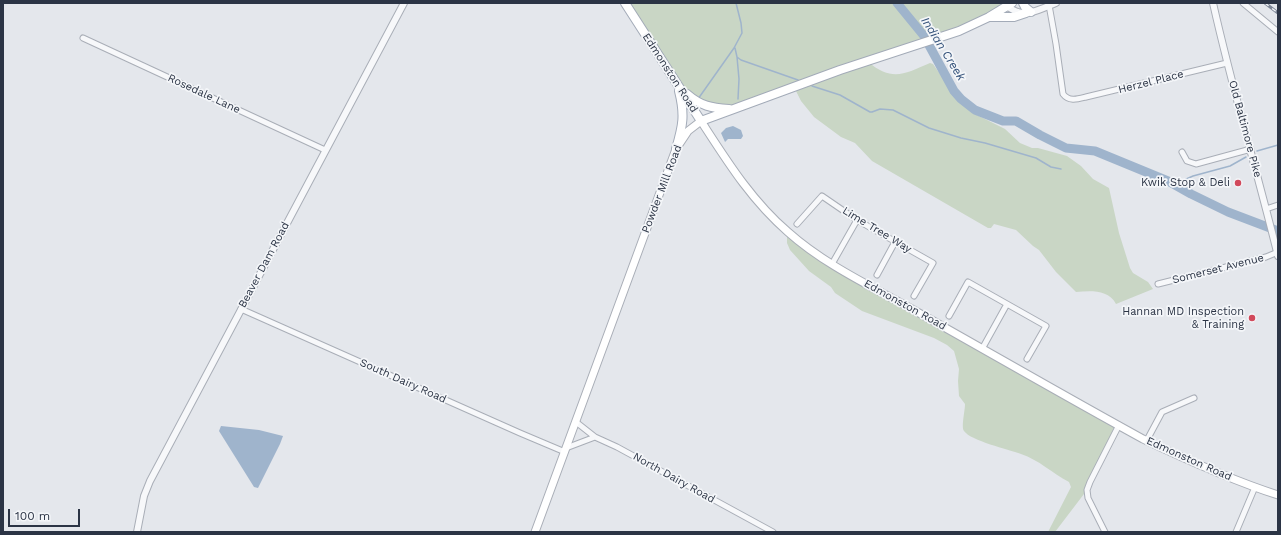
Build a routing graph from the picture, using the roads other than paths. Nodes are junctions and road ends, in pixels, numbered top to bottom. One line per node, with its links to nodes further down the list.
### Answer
1 (404, 3): 18 (street, Beaver Dam Road)
2 (625, 3): 13 (main road, Edmonston Road)
3 (1023, 3): 8 (main road)
4 (1213, 3): 12 (street, Old Baltimore Pike)
5 (1243, 3): 10 (street)
6 (1007, 4): 8 (street); 9 (main road, Powder Mill Road)
7 (1053, 4): 8 (street); 12 (street, Herzel Place)
8 (1029, 12): 9 (main road)
9 (989, 17): 14 (main road, Powder Mill Road)
10 (1278, 32)
11 (83, 38): 18 (street, Rosedale Lane)
12 (1227, 63): 17 (street, Old Baltimore Pike)
13 (678, 86): 14 (main road); 15 (main road, Edmonston Road); 16 (main road)
14 (732, 109): 15 (main road, Powder Mill Road)
15 (701, 121): 16 (main road, Powder Mill Road); 26 (main road, Edmonston Road)
16 (676, 149): 36 (main road, Powder Mill Road)
17 (1251, 149): 19 (street); 21 (street, Old Baltimore Pike)
18 (325, 150): 31 (street, Beaver Dam Road)
19 (1182, 152)
20 (1278, 205): 21 (street)
21 (1266, 209): 25 (street, Old Baltimore Pike)
22 (857, 220): 23 (street, Lime Tree Way); 24 (street, Lime Tree Way); 26 (street)
23 (797, 224)
24 (895, 242): 27 (street); 29 (street, Lime Tree Way)
25 (1278, 253): 28 (street, Somerset Avenue)
26 (832, 264): 33 (main road, Edmonston Road)
27 (877, 275)
28 (1158, 284)
29 (914, 296)
30 (1007, 304): 32 (street); 33 (street); 34 (street)
31 (241, 309): 40 (street, South Dairy Road); 43 (street, Beaver Dam Road)
32 (949, 316)
33 (982, 348): 37 (main road, Edmonston Road)
34 (1027, 359)
35 (1194, 398): 39 (street)
36 (576, 422): 38 (street, North Dairy Road); 40 (main road, Powder Mill Road)
37 (1119, 425): 39 (main road, Edmonston Road); 46 (street)
38 (595, 437): 40 (street); 45 (street, North Dairy Road)
39 (1147, 440): 41 (main road, Edmonston Road)
40 (565, 450): 44 (main road, Powder Mill Road)
41 (1255, 487): 42 (main road, Edmonston Road); 47 (street)
42 (1278, 495)
43 (137, 532)
44 (536, 532)
45 (773, 532)
46 (1105, 532)
47 (1236, 532)

